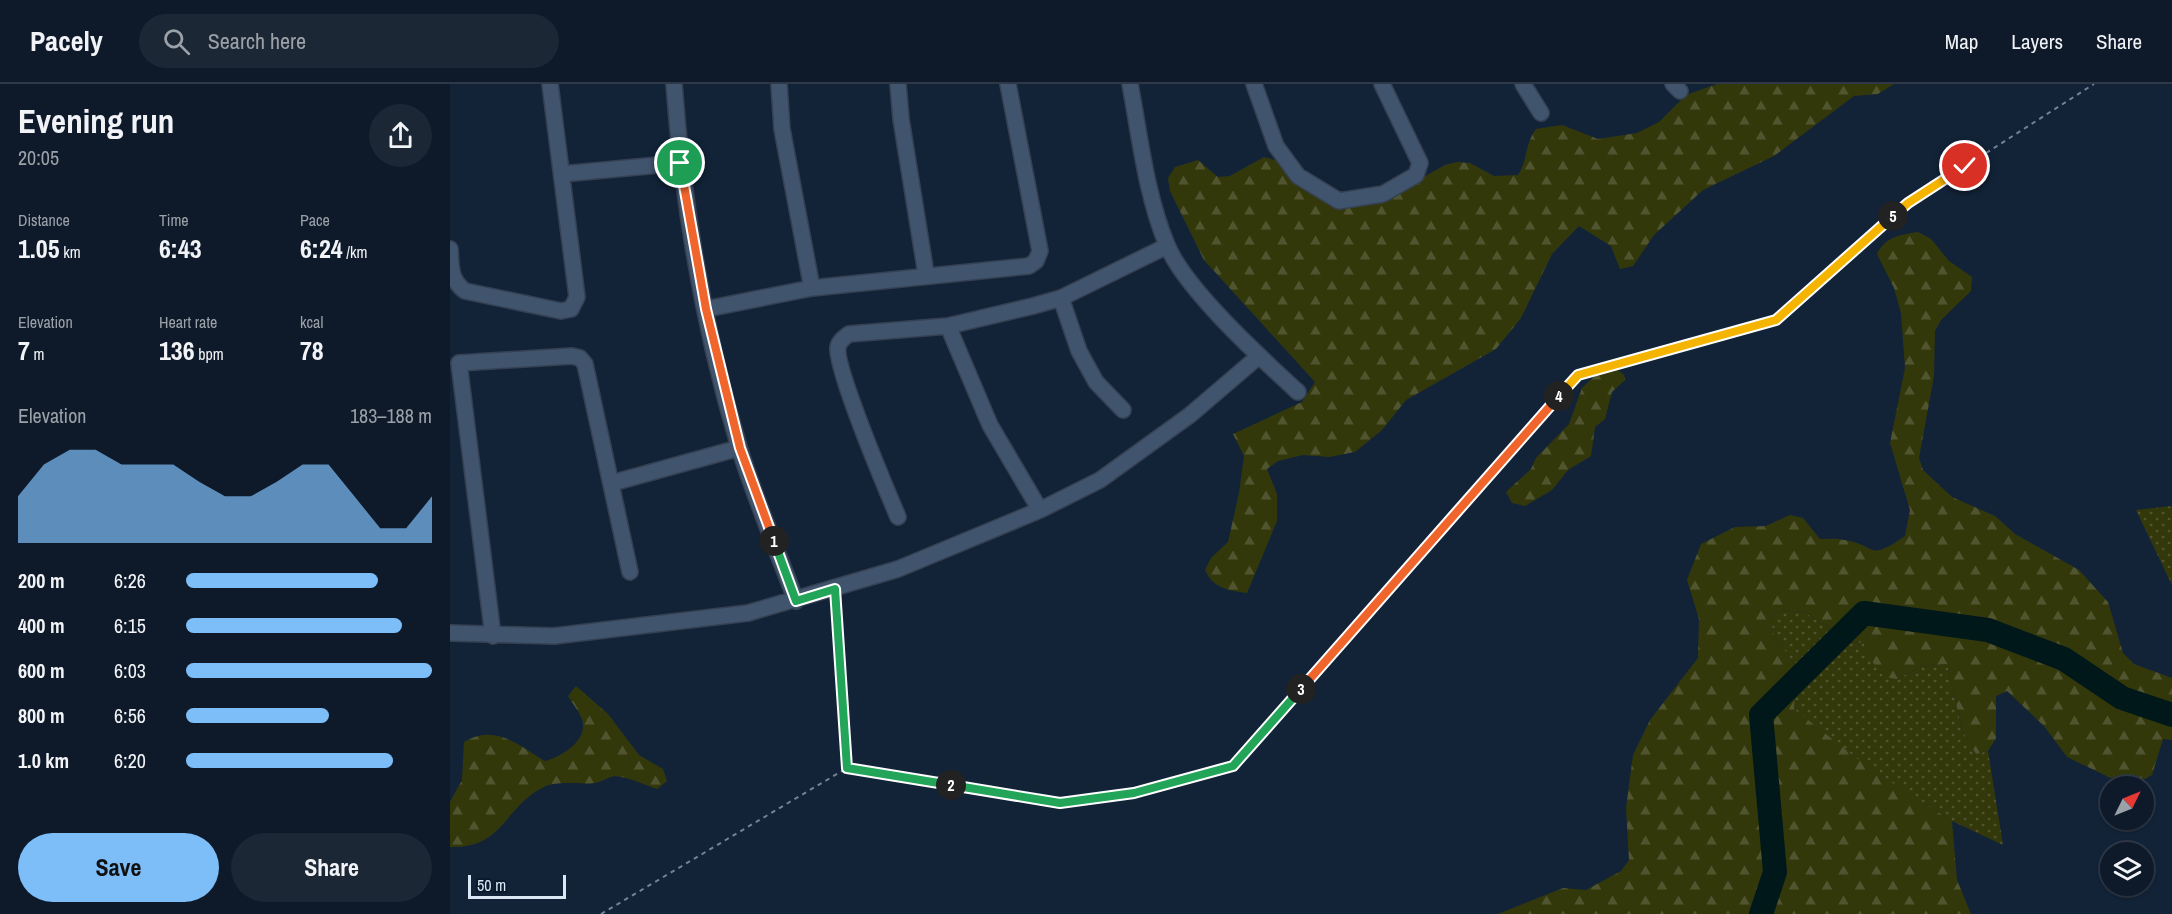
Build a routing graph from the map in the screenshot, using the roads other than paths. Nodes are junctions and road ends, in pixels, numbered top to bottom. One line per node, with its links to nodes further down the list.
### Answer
1 (550, 84): 12 (street)
2 (674, 84): 11 (street)
3 (779, 84): 16 (street)
4 (898, 84): 15 (street)
5 (1008, 84): 15 (street)
6 (1130, 84): 13 (street)
7 (1254, 84): 8 (street)
8 (1382, 84)
9 (1523, 84): 10 (street)
10 (1541, 113)
11 (680, 163): 12 (street); 18 (street)
12 (562, 174): 14 (street)
13 (1167, 246): 17 (street); 20 (street)
14 (450, 249)
15 (926, 274): 16 (street)
16 (812, 288): 18 (street)
17 (1061, 298): 19 (street); 23 (street)
18 (706, 309): 24 (street)
19 (948, 326): 26 (street); 27 (street)
20 (1259, 356): 22 (street); 26 (street)
21 (455, 363): 25 (street); 31 (street)
22 (1298, 392)
23 (1123, 410)
24 (740, 448): 25 (street); 29 (street)
25 (612, 483): 28 (street)
26 (1040, 510): 29 (street)
27 (898, 516)
28 (630, 572)
29 (796, 601): 31 (street)
30 (450, 633): 31 (street)
31 (493, 636)

